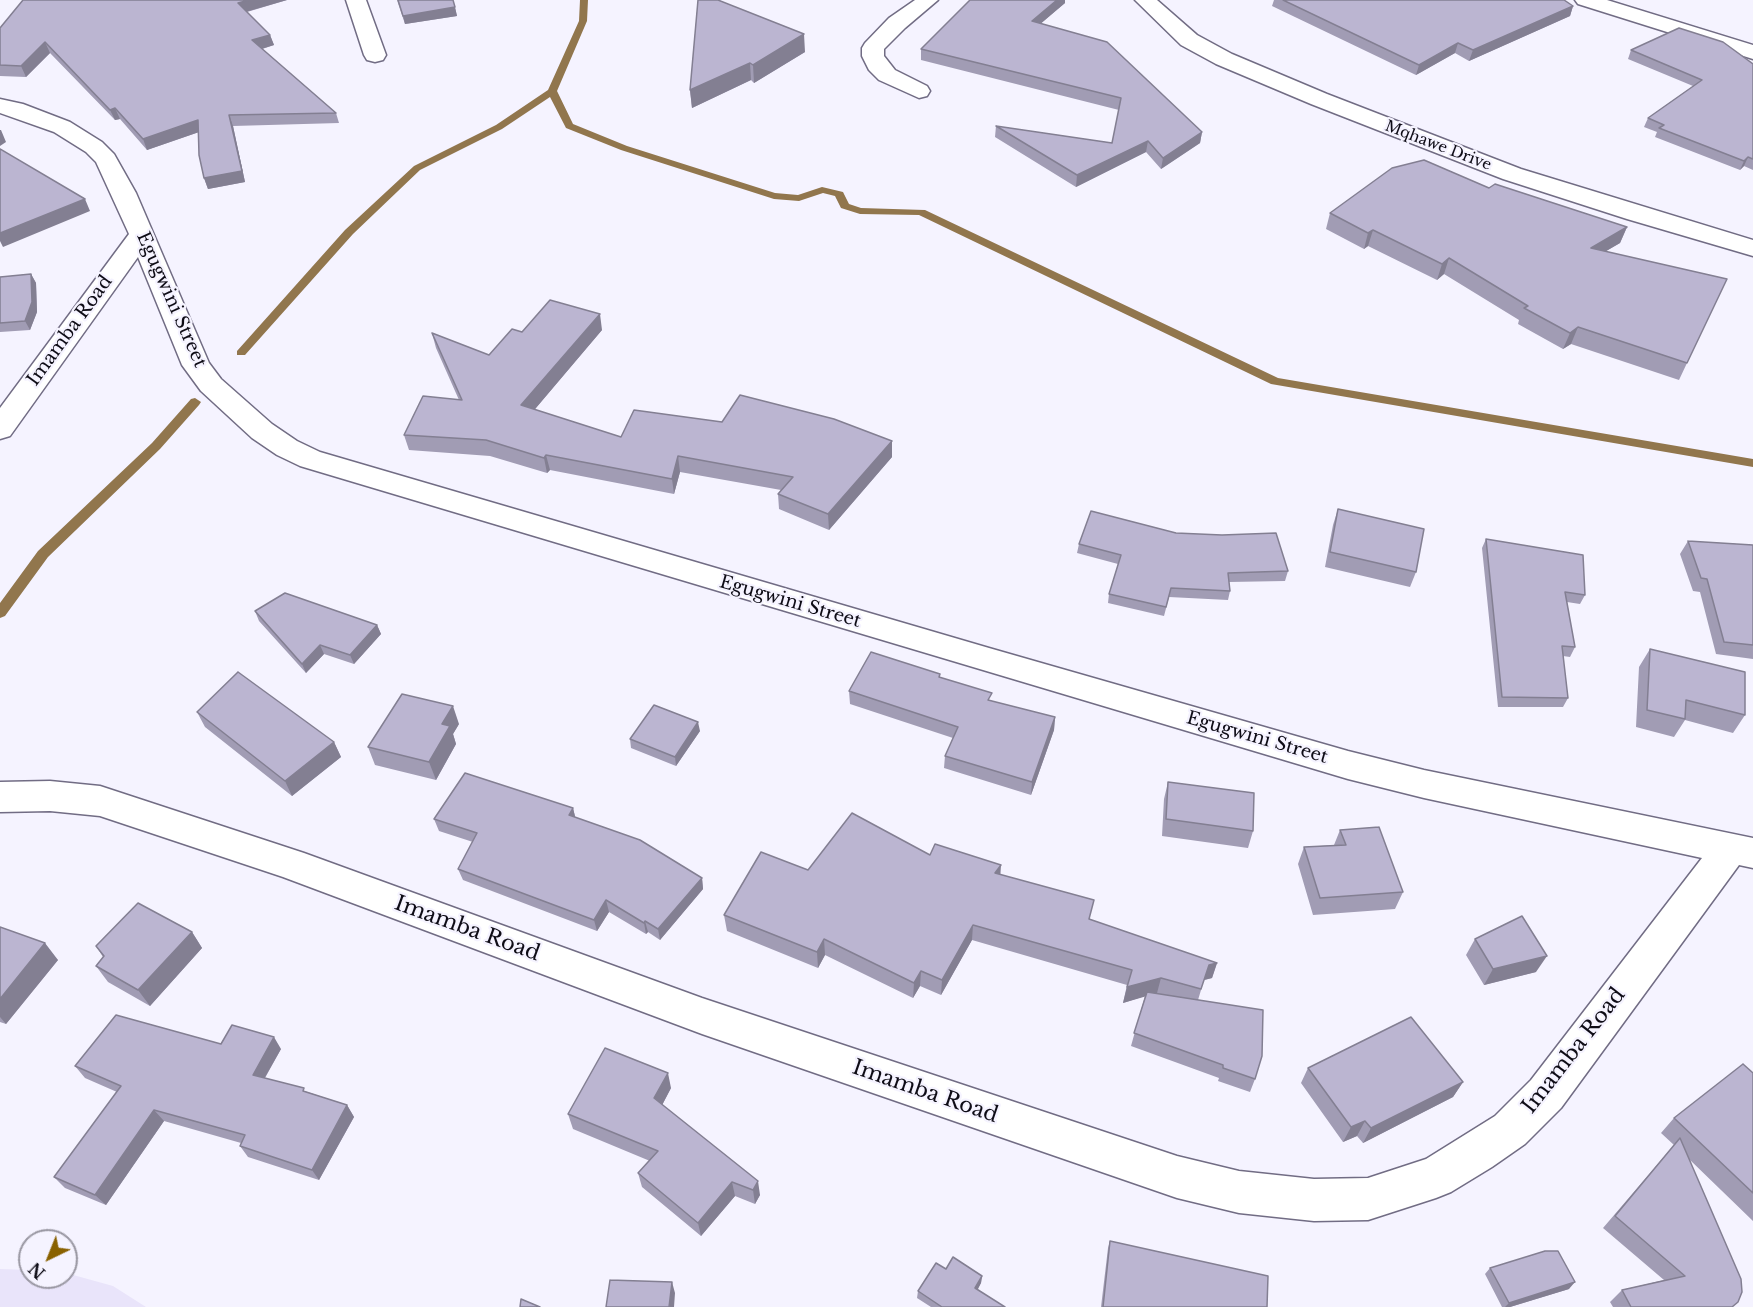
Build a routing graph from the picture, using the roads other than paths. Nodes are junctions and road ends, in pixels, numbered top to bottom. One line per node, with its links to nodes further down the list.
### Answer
1 (356, 0): 6 (street)
2 (928, 0): 7 (street)
3 (1145, 0): 10 (street, Mqhawe Drive)
4 (1586, 0): 5 (street)
5 (1753, 52)
6 (375, 54)
7 (920, 91)
8 (0, 106): 9 (street, Egugwini Street)
9 (142, 234): 11 (street, Imamba Road); 13 (street, Egugwini Street)
10 (1753, 248)
11 (0, 429)
12 (0, 797): 13 (street, Imamba Road)
13 (1741, 851)

